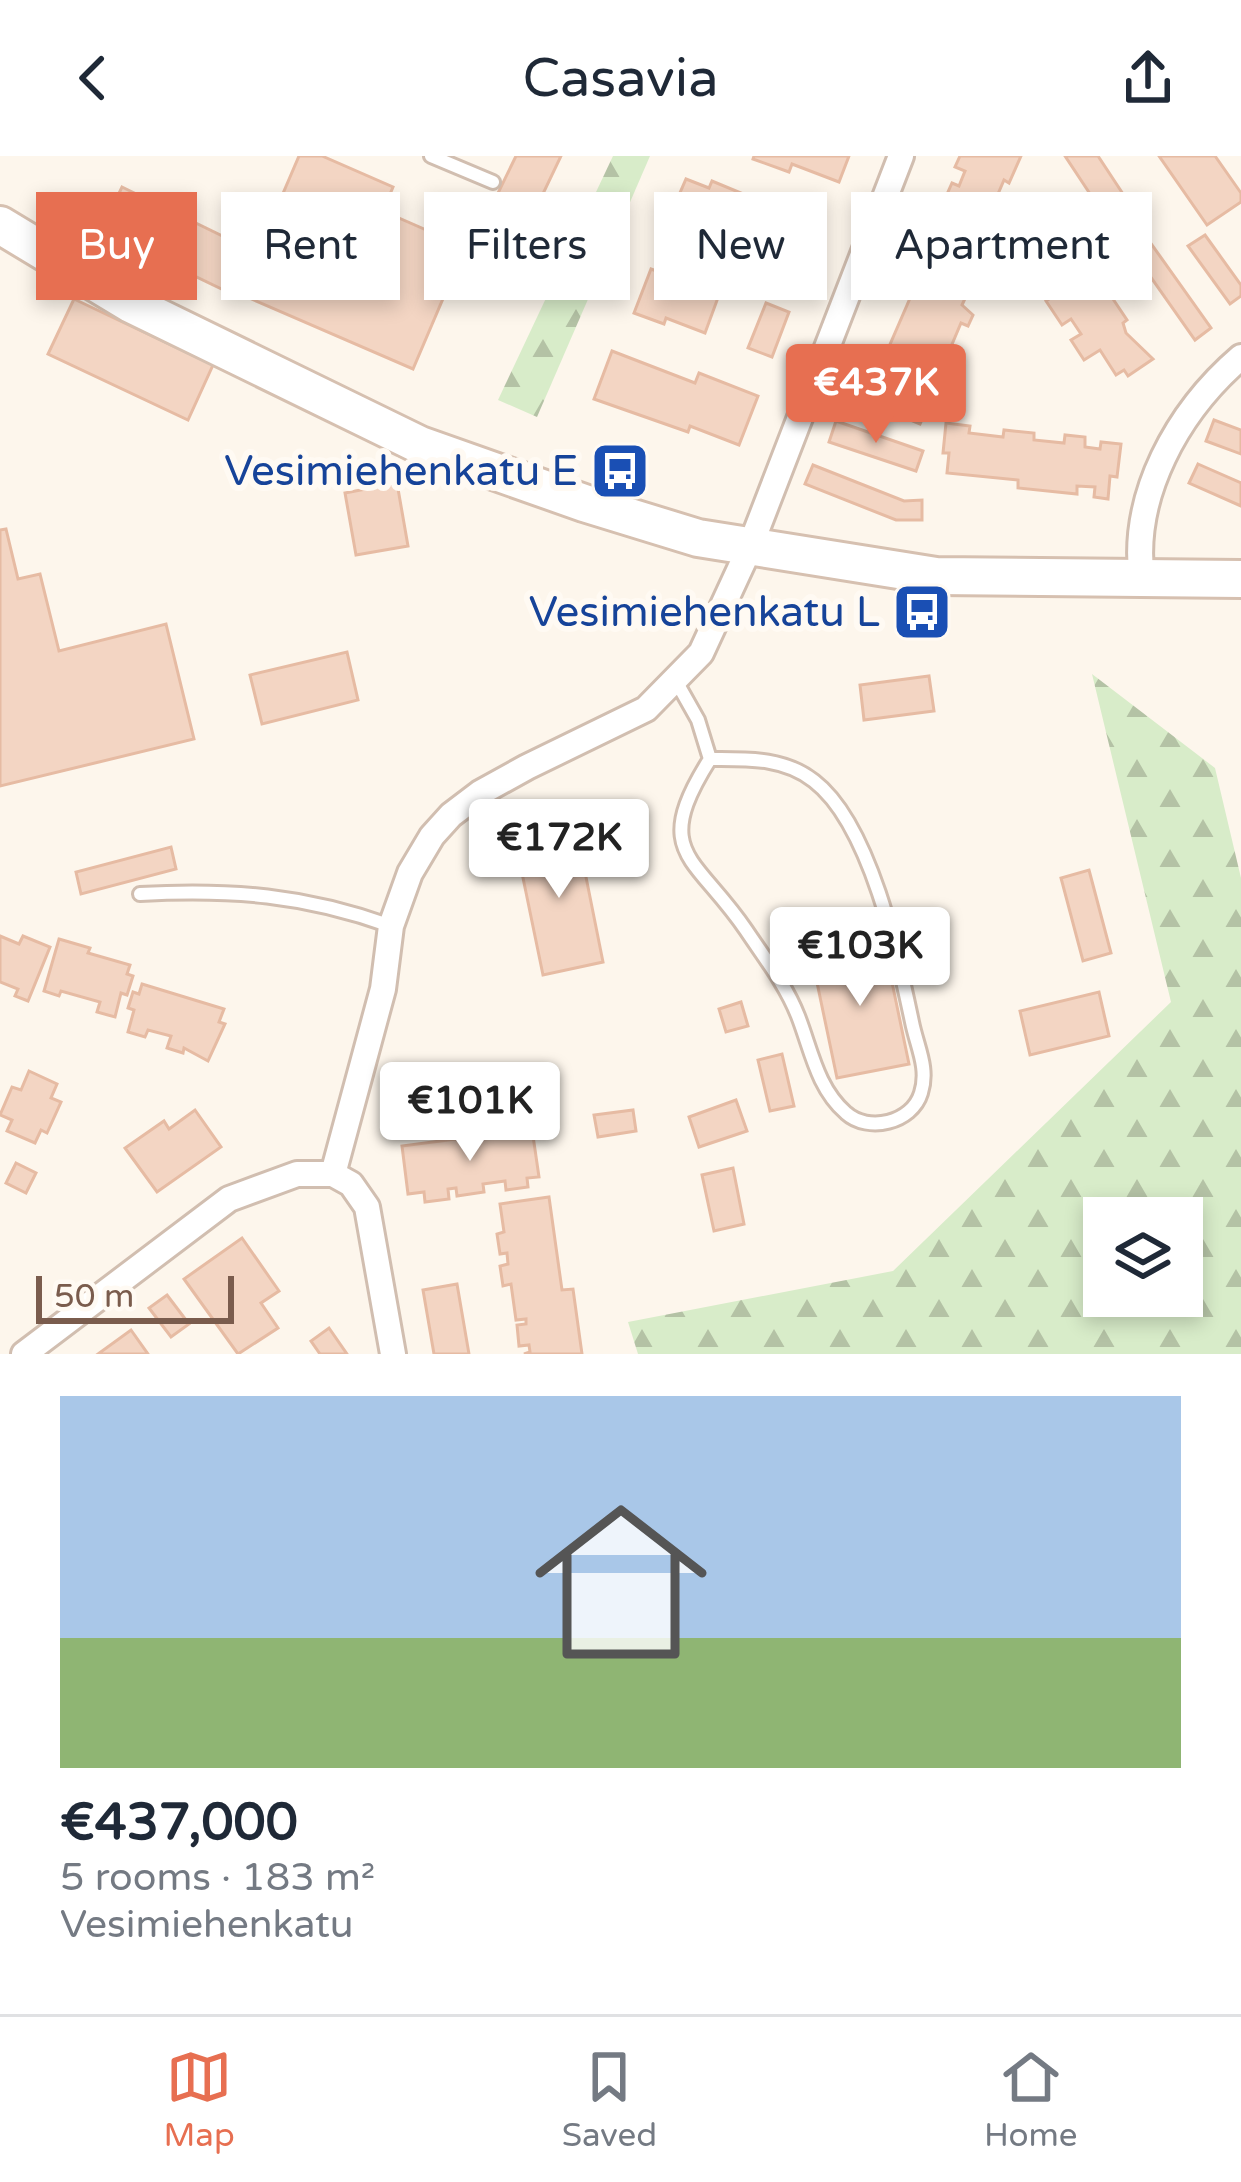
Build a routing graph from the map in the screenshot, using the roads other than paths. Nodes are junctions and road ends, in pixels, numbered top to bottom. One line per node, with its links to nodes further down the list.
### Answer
1 (431, 156): 3 (lane)
2 (901, 156): 6 (street)
3 (494, 182)
4 (0, 225): 6 (street)
5 (1241, 358): 8 (street)
6 (750, 547): 8 (street); 9 (street)
7 (1241, 579): 8 (street)
8 (1142, 580)
9 (676, 681): 10 (lane); 12 (street)
10 (710, 759): 10 (lane)
11 (140, 894): 12 (lane)
12 (391, 926): 13 (street)
13 (333, 1174): 14 (street); 15 (street)
14 (24, 1354)
15 (393, 1354)

